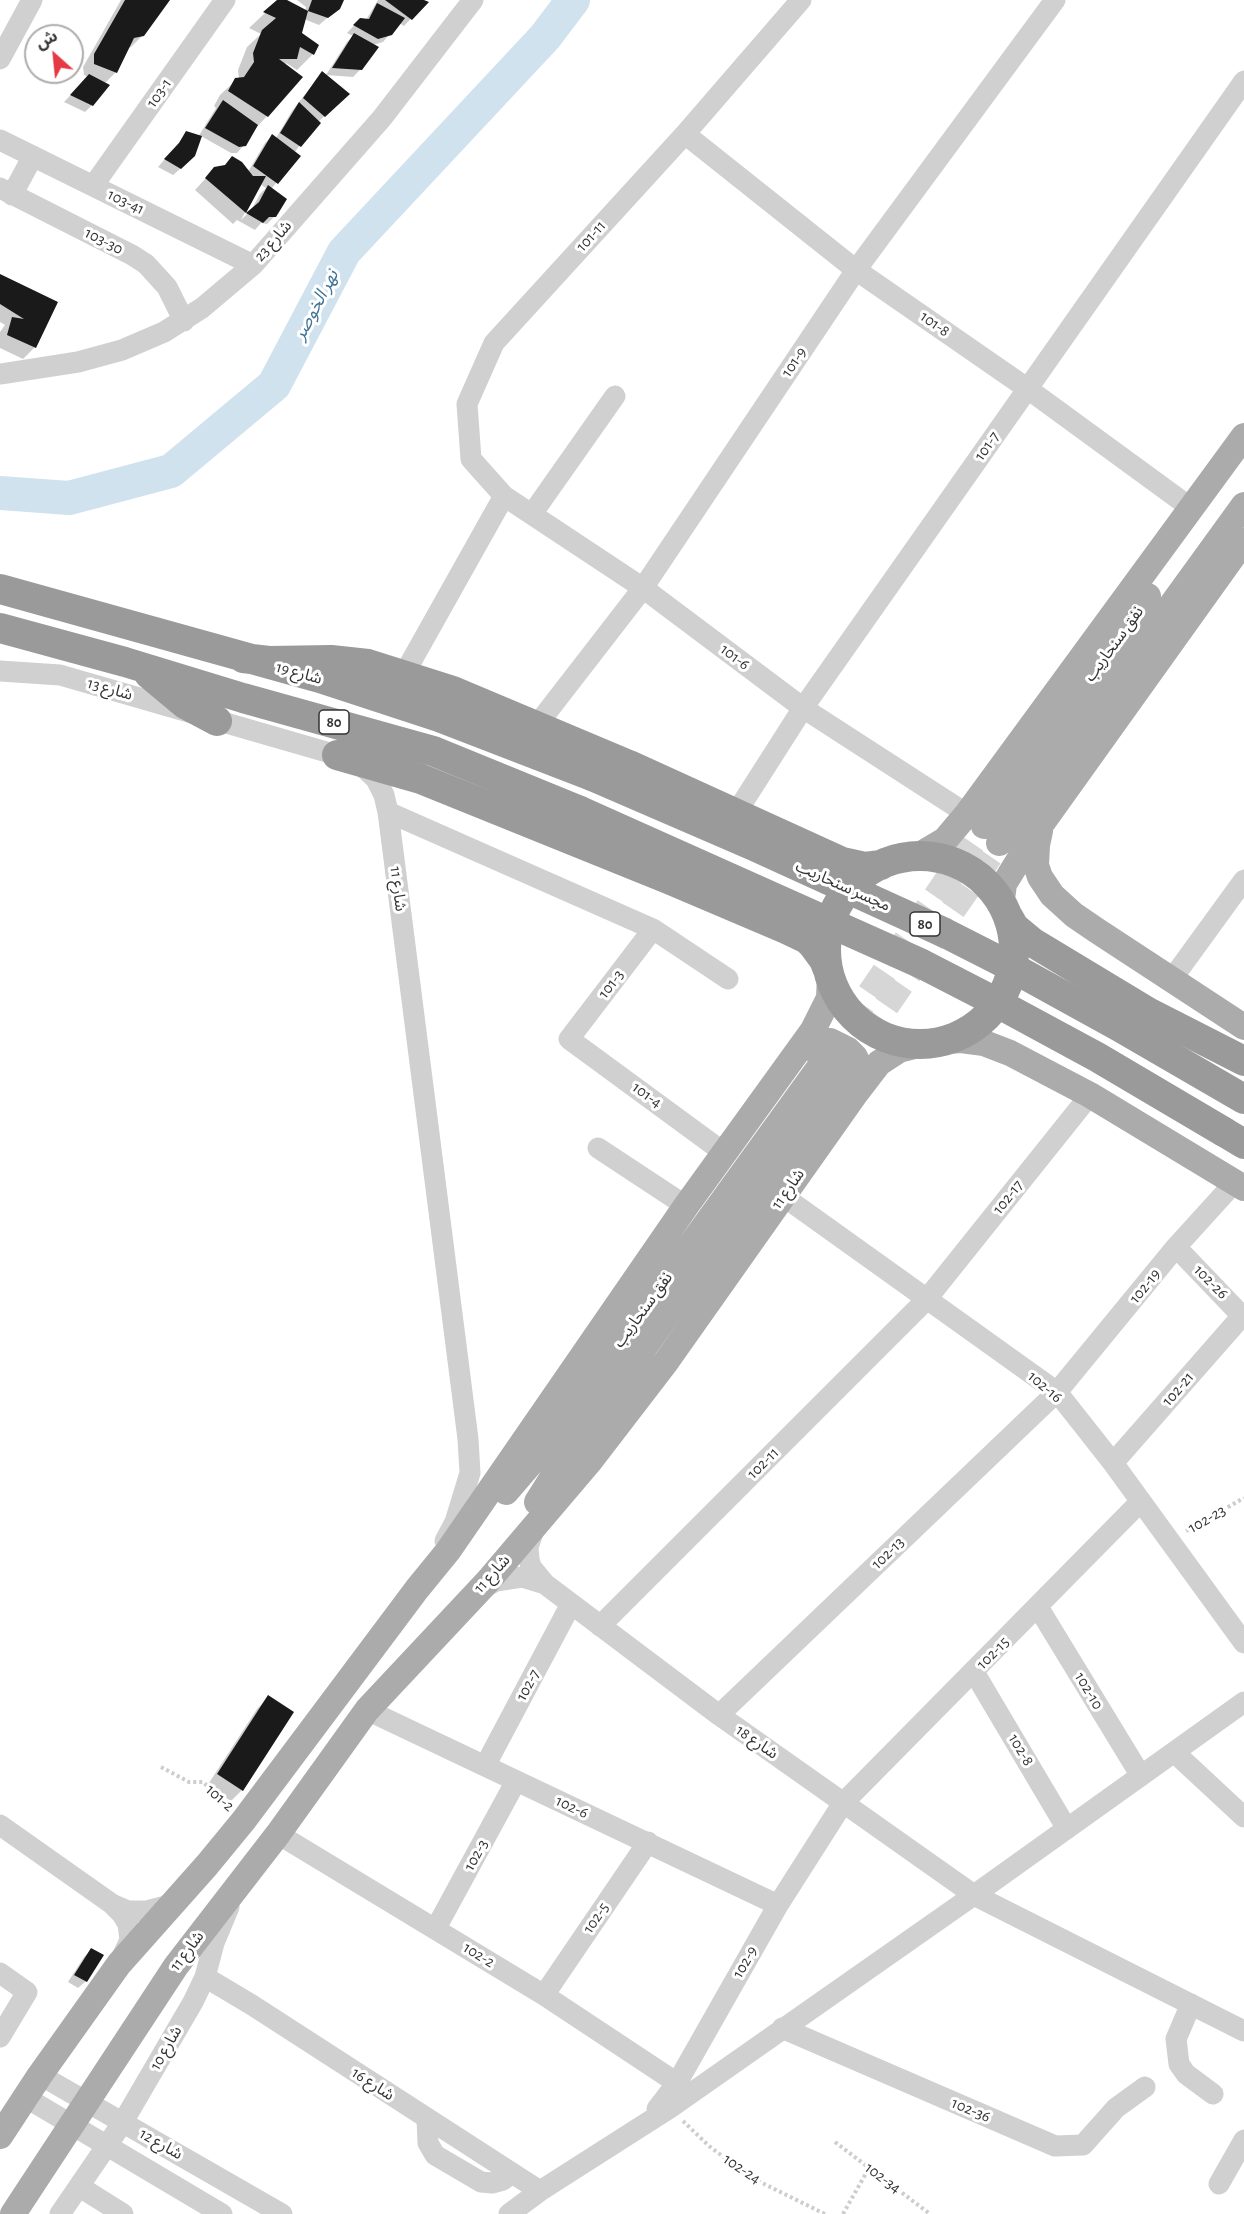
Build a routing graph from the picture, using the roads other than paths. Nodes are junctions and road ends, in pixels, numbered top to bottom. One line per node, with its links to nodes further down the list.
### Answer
1 (32, 0): 6 (street)
2 (225, 0): 11 (street, 103-1)
3 (473, 0): 13 (street, شارع 23)
4 (801, 0): 8 (street, 101-11)
5 (1055, 0): 14 (street, 101-9)
6 (0, 59)
7 (1244, 81): 17 (street, 101-7)
8 (685, 134): 14 (street, 101-8); 21 (street, 101-11)
9 (0, 140): 10 (street, 103-41)
10 (33, 156): 11 (street, 103-41); 12 (street)
11 (93, 186): 13 (street, 103-41)
12 (6, 191): 15 (street, 103-30)
13 (253, 265): 15 (street, شارع 23)
14 (856, 270): 17 (street, 101-8); 26 (street, 101-9)
15 (184, 321): 16 (street, شارع 23)
16 (0, 374)
17 (1028, 389): 23 (street, 101-8); 33 (street, 101-7)
18 (615, 396): 24 (street)
19 (1244, 436): 23 (main road)
20 (1244, 462): 42 (main road, نفق سنحاريب)
21 (504, 496): 24 (street, 101-6); 32 (street)
22 (1244, 505): 42 (main road, نفق سنحاريب)
23 (1191, 508): 38 (main road)
24 (532, 514): 26 (street, 101-6)
25 (1242, 548): 41 (main road)
26 (643, 588): 33 (street, 101-6); 35 (street, 101-9)
27 (0, 590): 29 (highway, شارع 19 / 80)
28 (0, 628): 30 (highway, 80)
29 (243, 658): 32 (highway); 37 (highway, شارع 19 / 80)
30 (125, 662): 34 (highway); 59 (highway, 80, bridge)
31 (0, 671): 34 (street, شارع 13)
32 (403, 675): 35 (highway)
33 (803, 708): 40 (street, 101-7); 42 (street, 101-6)
34 (217, 721): 36 (street, شارع 11)
35 (537, 725): 40 (highway)
36 (338, 755): 39 (street, شارع 11); 48 (highway)
37 (592, 776): 58 (highway, مجسر سنحاريب / 80, bridge)
38 (987, 787): 41 (main road); 42 (main road)
39 (388, 812): 47 (street); 75 (street, شارع 11)
40 (736, 813): 44 (highway)
41 (1040, 826): 46 (main road); 50 (main road)
42 (983, 828): 43 (main road)
43 (912, 857): 44 (highway); 46 (highway)
44 (881, 865): 48 (highway)
45 (1244, 880): 50 (street)
46 (1006, 912): 53 (highway); 55 (highway)
47 (653, 930): 49 (street); 52 (street, 101-3)
48 (829, 972): 53 (highway); 54 (main road, شارع 11)
49 (728, 979)
50 (1172, 979): 51 (main road)
51 (1244, 1028)
52 (569, 1039): 61 (street, 101-4)
53 (932, 1043): 56 (main road, شارع 11); 57 (main road, شارع 11)
54 (794, 1057): 56 (main road); 61 (main road, شارع 11)
55 (1244, 1061)
56 (856, 1093): 63 (main road, شارع 11)
57 (1090, 1095): 62 (main road, شارع 11); 66 (street, 102-17)
58 (1244, 1099)
59 (1234, 1138)
60 (598, 1148): 64 (street)
61 (723, 1152): 64 (main road, شارع 11)
62 (1239, 1185): 65 (street, 102-19)
63 (783, 1196): 66 (street, 102-16); 71 (main road, شارع 11)
64 (686, 1206): 72 (main road, شارع 11)
65 (1176, 1248): 67 (street, 102-26); 68 (street, 102-19)
66 (926, 1300): 68 (street, 102-16); 78 (street, 102-11)
67 (1243, 1317): 69 (street, 102-21)
68 (1057, 1392): 69 (street, 102-16); 83 (street, 102-13)
69 (1113, 1463): 70 (street, 102-16)
70 (1141, 1502): 77 (street, 102-15); 79 (street, 102-16)
71 (539, 1519): 73 (street); 74 (main road, شارع 11)
72 (448, 1551): 74 (main road, نفق سنحاريب); 75 (main road, شارع 11)
73 (545, 1584): 74 (street); 76 (street, شارع 18)
74 (482, 1586): 82 (main road, شارع 11)
75 (417, 1589): 96 (main road, شارع 11)
76 (571, 1604): 78 (street, شارع 18); 85 (street, 102-7)
77 (1038, 1607): 80 (street, 102-15); 86 (street, 102-10)
78 (600, 1626): 83 (street, شارع 18)
79 (1244, 1643)
80 (974, 1672): 88 (street, 102-15); 91 (street, 102-8)
81 (1244, 1702): 84 (street)
82 (367, 1710): 85 (street, 102-6); 92 (main road, شارع 11)
83 (719, 1715): 88 (street, شارع 18)
84 (1174, 1752): 86 (street); 89 (street)
85 (485, 1766): 87 (street, 102-6)
86 (1141, 1776): 91 (street)
87 (516, 1782): 93 (street, 102-6); 99 (street, 102-3)
88 (843, 1803): 95 (street, شارع 18); 98 (street, 102-9)
89 (1244, 1817)
90 (0, 1825): 97 (street)
91 (1067, 1828): 95 (street)
92 (278, 1834): 94 (main road, شارع 11); 99 (street, 102-2)
93 (648, 1842): 98 (street, 102-6); 103 (street, 102-5)
94 (250, 1869): 102 (street, شارع 10); 113 (main road, شارع 11)
95 (974, 1895): 104 (street, شارع 18); 105 (street)
96 (178, 1898): 97 (street); 100 (main road, شارع 11)
97 (112, 1904): 100 (street)
98 (778, 1905): 109 (street, 102-9)
99 (436, 1928): 103 (street, 102-2)
100 (119, 1964): 108 (main road, شارع 11)
101 (0, 1973): 106 (street)
102 (205, 1977): 115 (street, شارع 10); 122 (street, شارع 16)
103 (544, 1995): 109 (street, 102-2)
104 (1191, 2004): 107 (street, شارع 18); 111 (street)
105 (782, 2028): 110 (street, 102-36); 114 (street)
106 (2, 2029)
107 (1244, 2031)
108 (40, 2075): 112 (main road, شارع 11); 113 (street, شارع 12)
109 (677, 2083): 114 (street, 102-9)
110 (1146, 2087)
111 (1213, 2094)
112 (25, 2097): 116 (street, شارع 12); 117 (main road, شارع 11)
113 (88, 2101): 115 (street, شارع 12); 116 (main road, شارع 11)
114 (649, 2121): 122 (street)
115 (123, 2122): 119 (street, شارع 10); 127 (street, شارع 12)
116 (72, 2124): 119 (street, شارع 12); 123 (main road, شارع 11)
117 (0, 2136)
118 (1244, 2140): 120 (street)
119 (107, 2145): 121 (street, شارع 10); 126 (street, شارع 12)
120 (1219, 2184)
121 (80, 2187): 124 (street, شارع 10); 125 (street)
122 (540, 2191): 128 (street)
123 (13, 2214)
124 (60, 2214)
125 (123, 2214)
126 (222, 2214)
127 (282, 2214)
128 (509, 2214)

